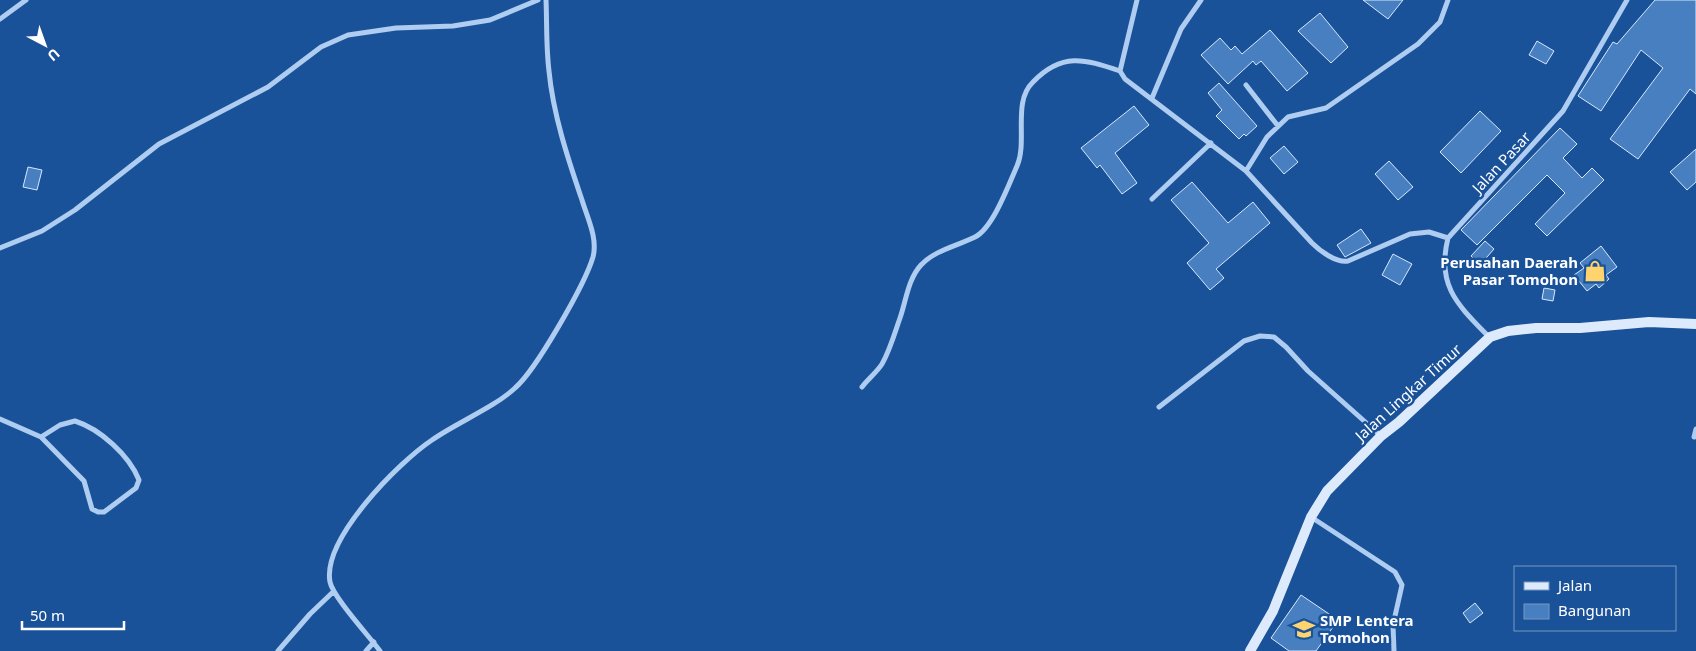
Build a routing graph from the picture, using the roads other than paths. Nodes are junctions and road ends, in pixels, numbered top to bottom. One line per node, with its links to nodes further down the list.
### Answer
1 (26, 0): 8 (street)
2 (538, 0): 17 (street)
3 (546, 0): 28 (street)
4 (1137, 0): 9 (street)
5 (1201, 0): 11 (street)
6 (1448, 0): 12 (street)
7 (1627, 0): 16 (street, Jalan Pasar)
8 (0, 19)
9 (1120, 71): 11 (street); 20 (street)
10 (1246, 85): 12 (street)
11 (1152, 98): 13 (street)
12 (1278, 126): 14 (street)
13 (1211, 143): 14 (street); 15 (street)
14 (1246, 171): 16 (street)
15 (1152, 200)
16 (1448, 238): 19 (street)
17 (0, 248)
18 (1696, 324): 19 (main road, Jalan Lingkar Timur)
19 (1490, 337): 24 (main road, Jalan Lingkar Timur)
20 (862, 387)
21 (1159, 407): 24 (street)
22 (0, 419): 25 (street)
23 (1696, 429): 26 (street)
24 (1381, 436): 27 (main road, Jalan Lingkar Timur)
25 (41, 437): 25 (street)
26 (1694, 437)
27 (1311, 517): 33 (main road, Jalan Lingkar Timur); 34 (street)
28 (333, 592): 29 (street); 30 (street)
29 (374, 642): 31 (street); 32 (street)
30 (278, 651)
31 (366, 651)
32 (380, 651)
33 (1250, 651)
34 (1394, 651)

